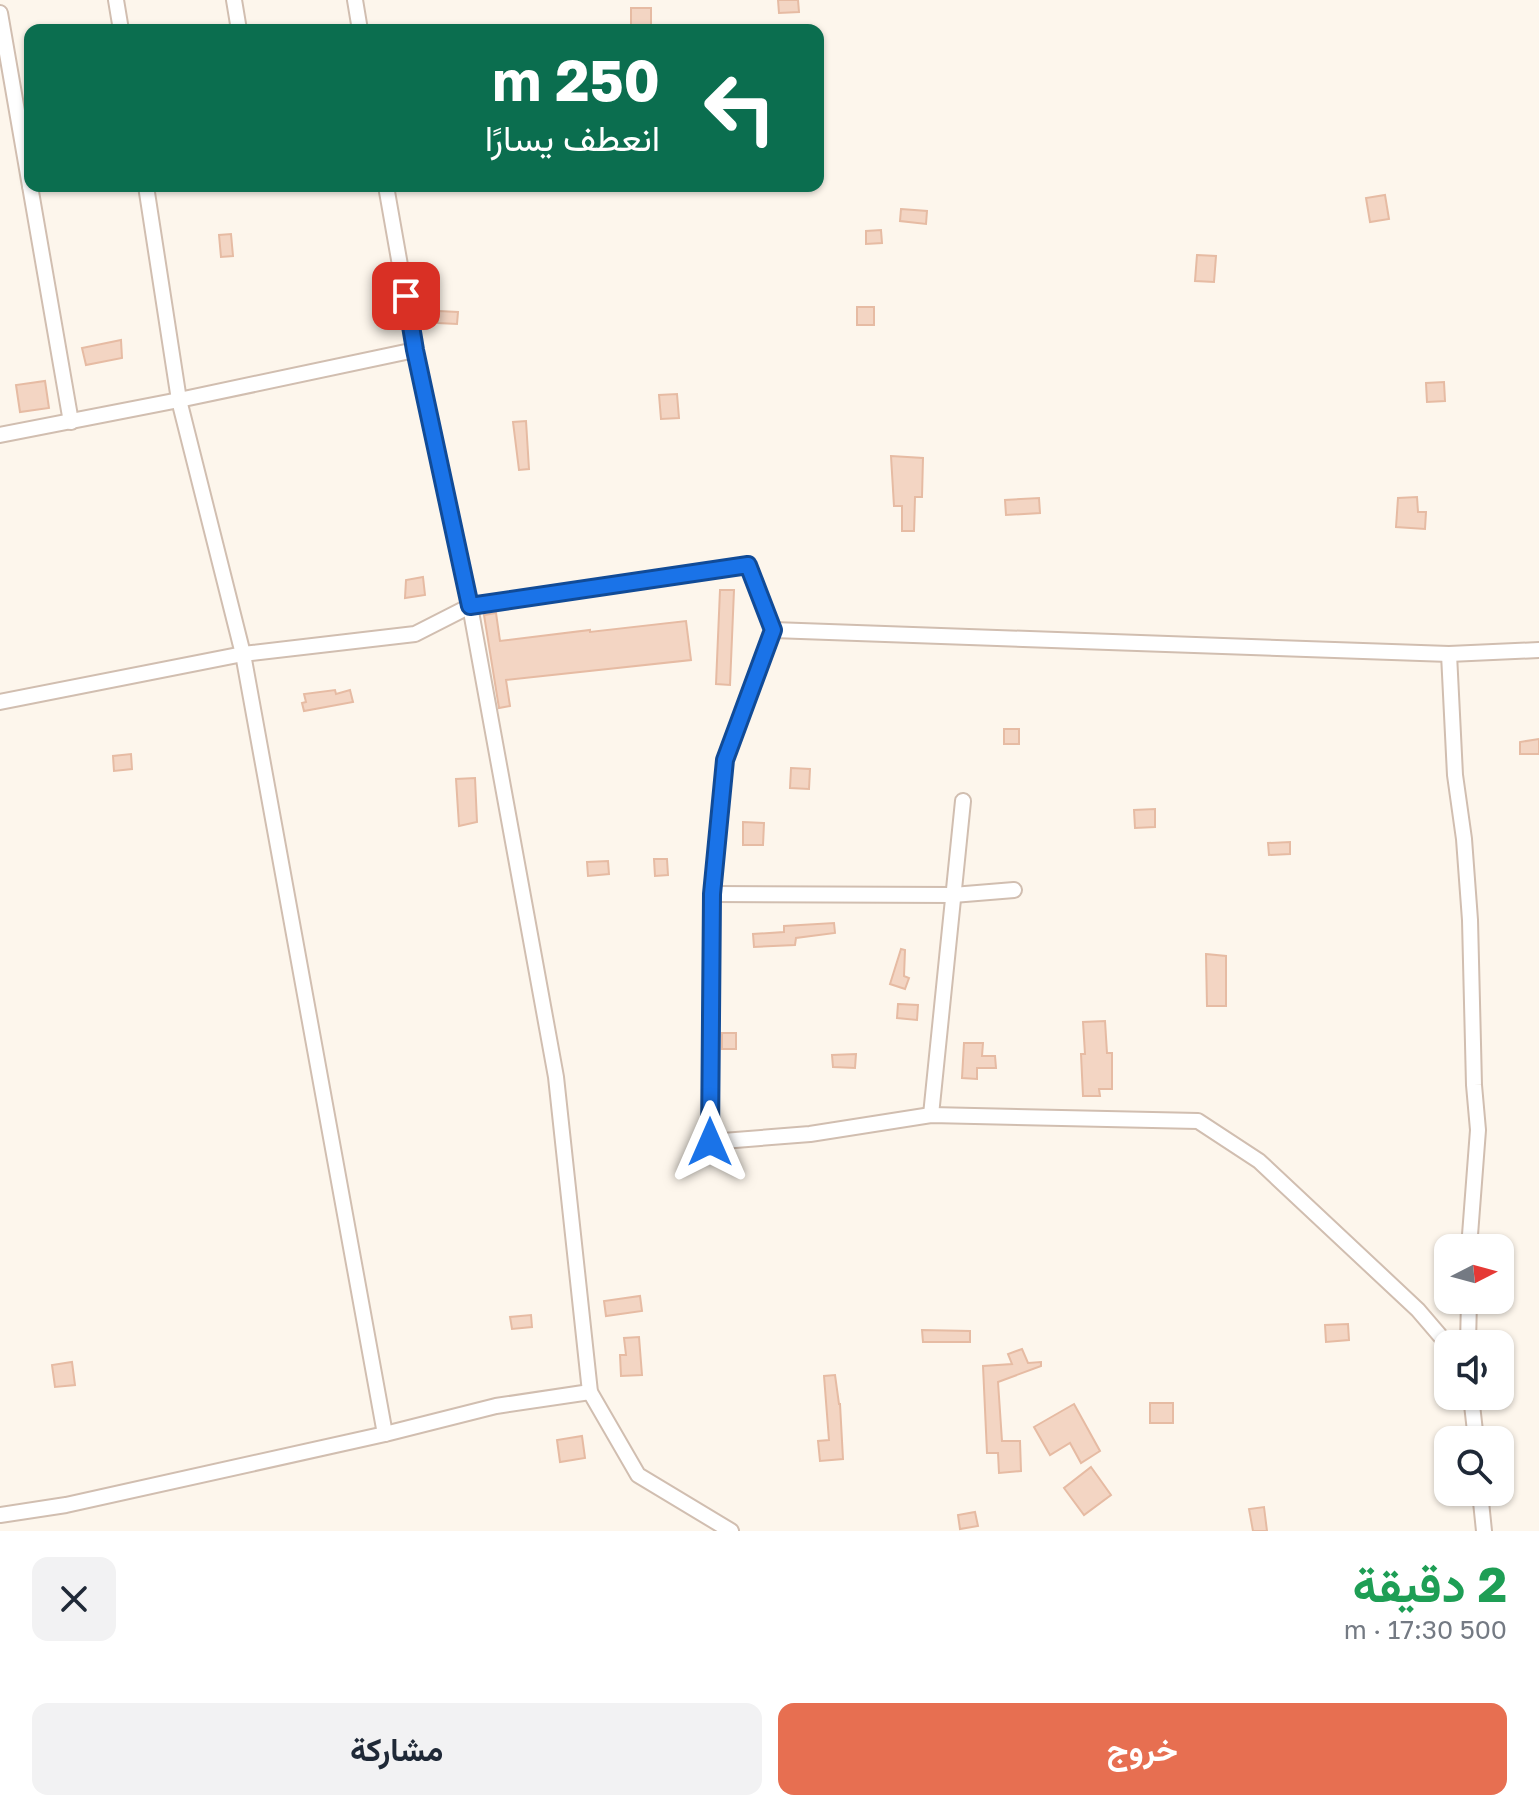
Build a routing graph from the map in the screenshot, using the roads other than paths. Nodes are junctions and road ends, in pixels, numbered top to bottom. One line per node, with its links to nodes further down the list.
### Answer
1 (116, 0): 5 (street)
2 (234, 0): 6 (street)
3 (355, 0): 7 (street)
4 (0, 13): 8 (street)
5 (120, 24)
6 (238, 24)
7 (359, 24)
8 (24, 151)
9 (31, 192): 14 (street)
10 (147, 192): 13 (street)
11 (387, 192): 12 (street)
12 (415, 350): 13 (street); 16 (street)
13 (179, 400): 14 (street); 19 (street)
14 (71, 422): 15 (street)
15 (0, 435)
16 (470, 606): 17 (street); 19 (street); 29 (street)
17 (773, 630): 20 (street); 24 (street)
18 (1539, 650): 20 (street)
19 (243, 654): 21 (street); 30 (street)
20 (1449, 654): 27 (street)
21 (0, 702)
22 (963, 801): 25 (street)
23 (1014, 890): 25 (street)
24 (712, 894): 25 (street); 26 (street)
25 (953, 895): 26 (street)
26 (931, 1115): 28 (street)
27 (1470, 1234)
28 (1435, 1330)
29 (590, 1392): 30 (street); 33 (street)
30 (385, 1434): 32 (street)
31 (1481, 1506): 34 (street)
32 (0, 1515)
33 (731, 1531)
34 (1484, 1531)

